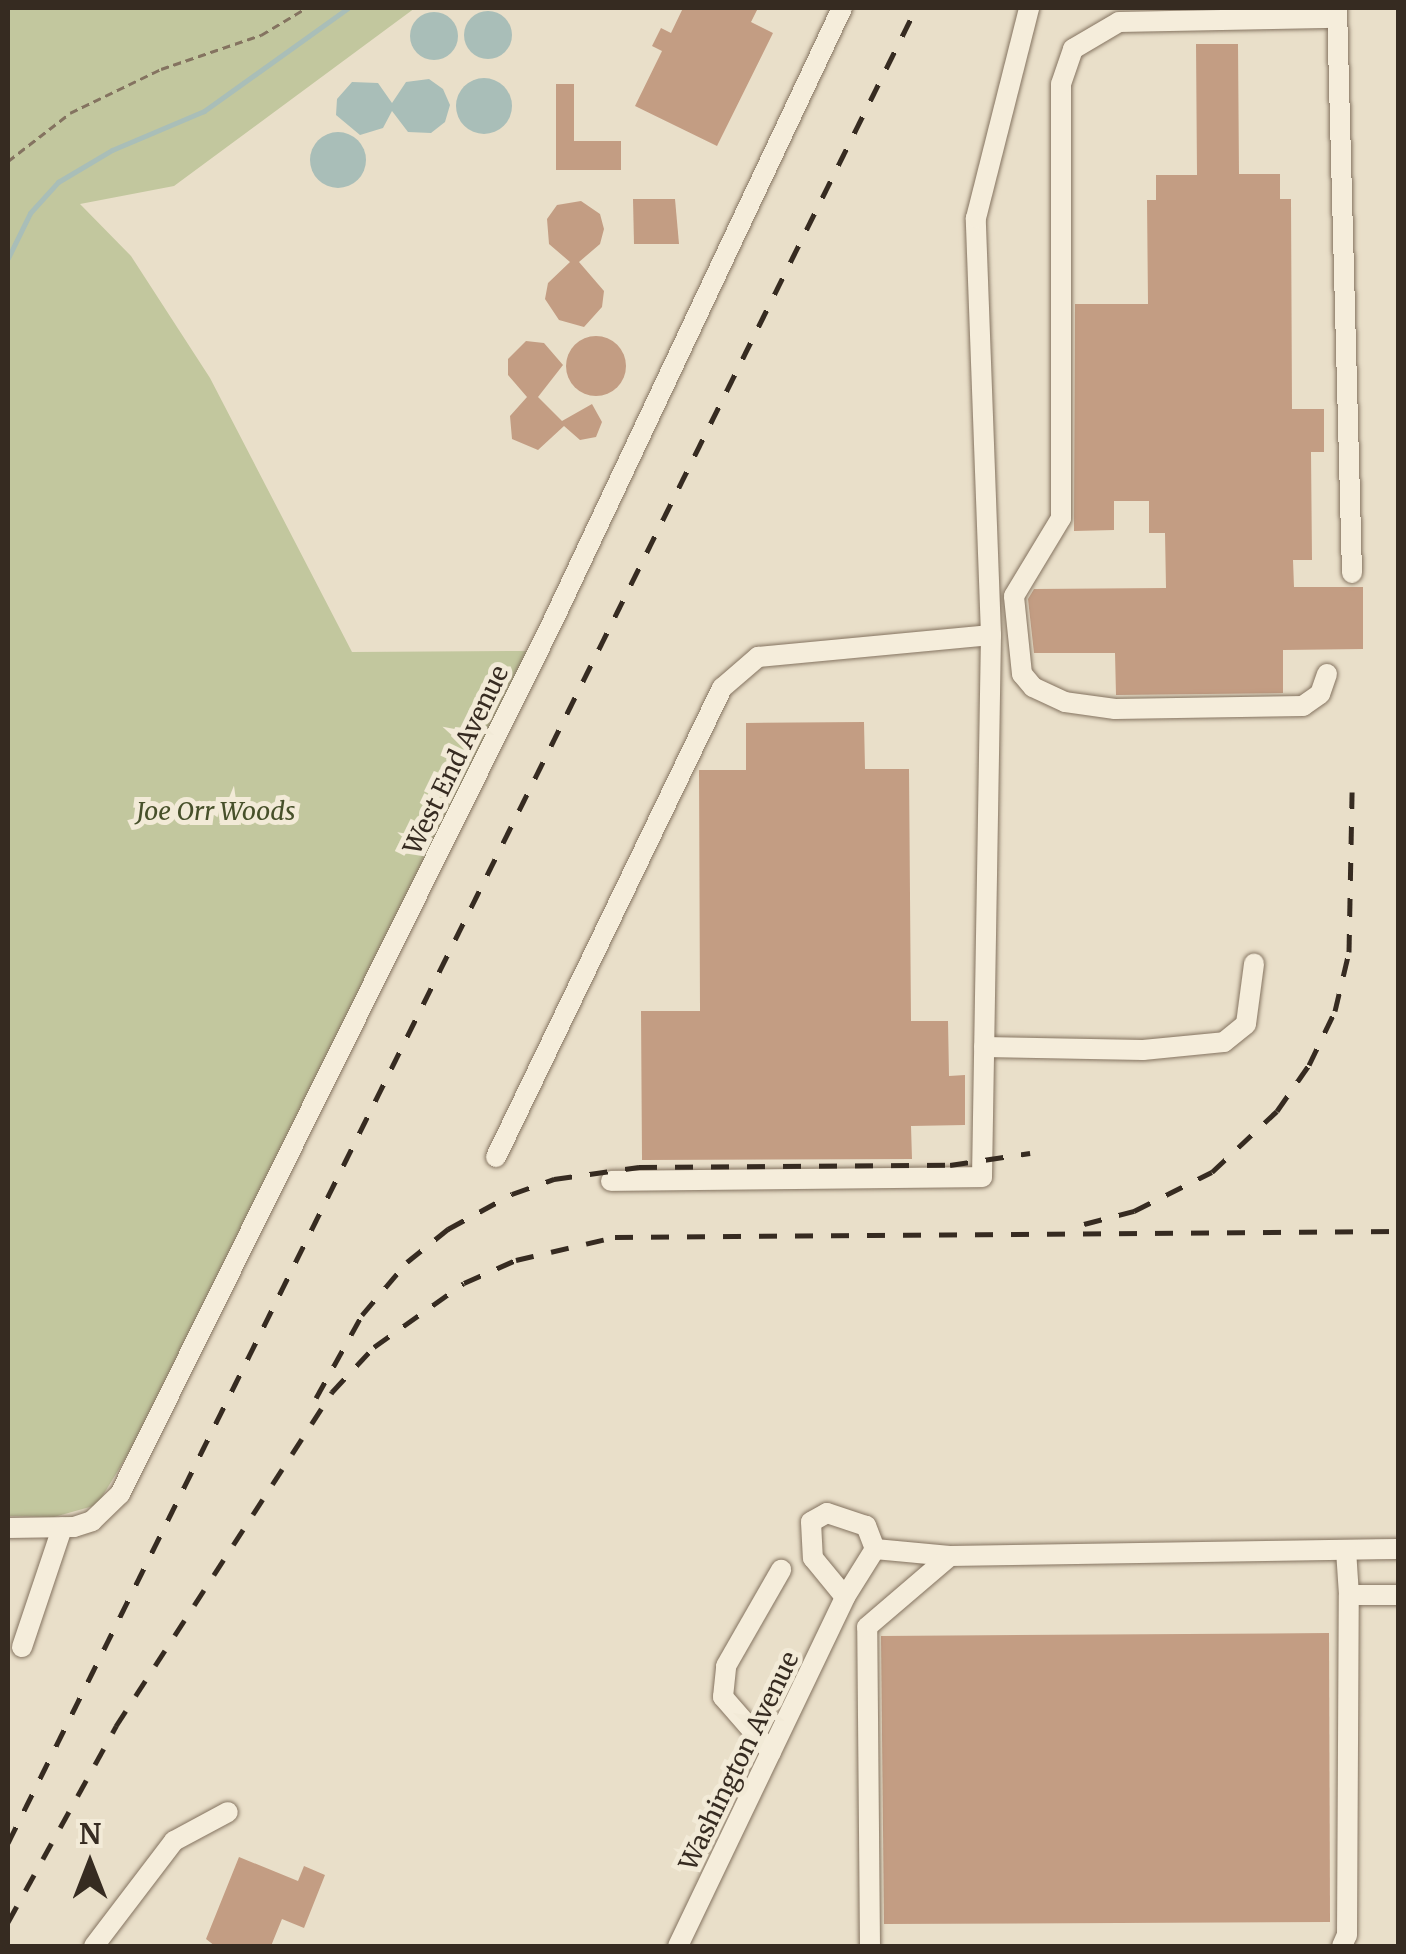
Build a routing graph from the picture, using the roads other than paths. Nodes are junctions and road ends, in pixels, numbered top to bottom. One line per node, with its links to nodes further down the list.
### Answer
1 (842, 8): 12 (street, West End Avenue)
2 (1029, 8): 5 (street)
3 (1337, 13): 4 (street); 6 (street)
4 (1352, 573)
5 (991, 635): 8 (street); 9 (street)
6 (1327, 674)
7 (1254, 964): 8 (street)
8 (984, 1047): 10 (street)
9 (496, 1157)
10 (611, 1181)
11 (8, 1528): 12 (street)
12 (62, 1528): 21 (street)
13 (875, 1549): 16 (street); 20 (street, Washington Avenue); 20 (street)
14 (1398, 1549): 15 (street)
15 (1346, 1550): 16 (street); 19 (street)
16 (950, 1556): 26 (street)
17 (782, 1570): 22 (street)
18 (1398, 1594): 19 (street)
19 (1349, 1595): 27 (street)
20 (846, 1597): 22 (street, Washington Avenue)
21 (22, 1647)
22 (772, 1752): 25 (street, Washington Avenue)
23 (228, 1812): 24 (street)
24 (94, 1946)
25 (678, 1946)
26 (870, 1946)
27 (1342, 1946)

